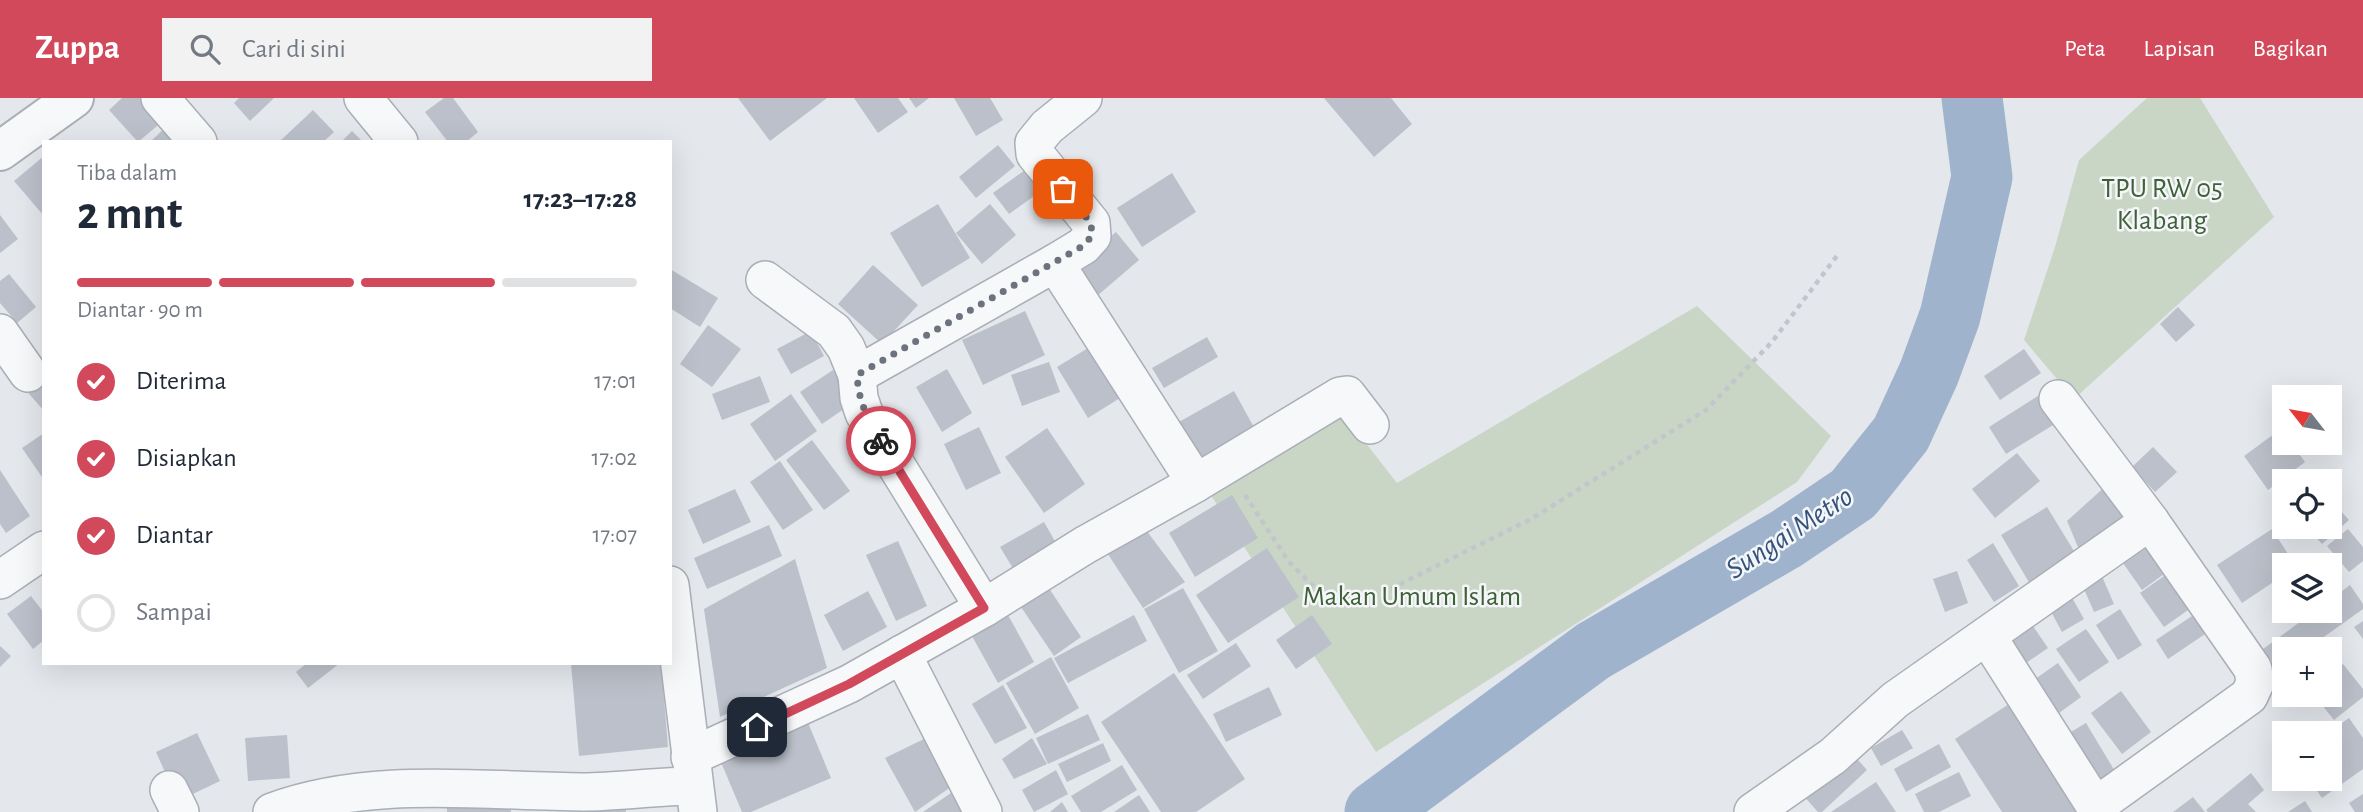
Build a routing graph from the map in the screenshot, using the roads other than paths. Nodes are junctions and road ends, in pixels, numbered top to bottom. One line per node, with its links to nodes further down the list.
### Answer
1 (74, 98): 7 (street)
2 (160, 98): 5 (street)
3 (363, 98): 6 (street)
4 (1083, 98): 8 (street)
5 (196, 140)
6 (397, 140)
7 (0, 151)
8 (1055, 264): 12 (street); 15 (street)
9 (765, 280): 12 (street)
10 (0, 333): 11 (street)
11 (28, 373)
12 (857, 375): 20 (street)
13 (2057, 399): 16 (street)
14 (1370, 425): 15 (street)
15 (1210, 474): 20 (street)
16 (2150, 521): 21 (street); 24 (street)
17 (42, 552): 18 (street)
18 (0, 580)
19 (672, 603): 23 (street)
20 (984, 608): 22 (street)
21 (1987, 636): 24 (street); 27 (street)
22 (902, 654): 23 (street); 26 (street)
23 (694, 785): 25 (street)
24 (2098, 809)
25 (272, 812)
26 (984, 812)
27 (1753, 812)

